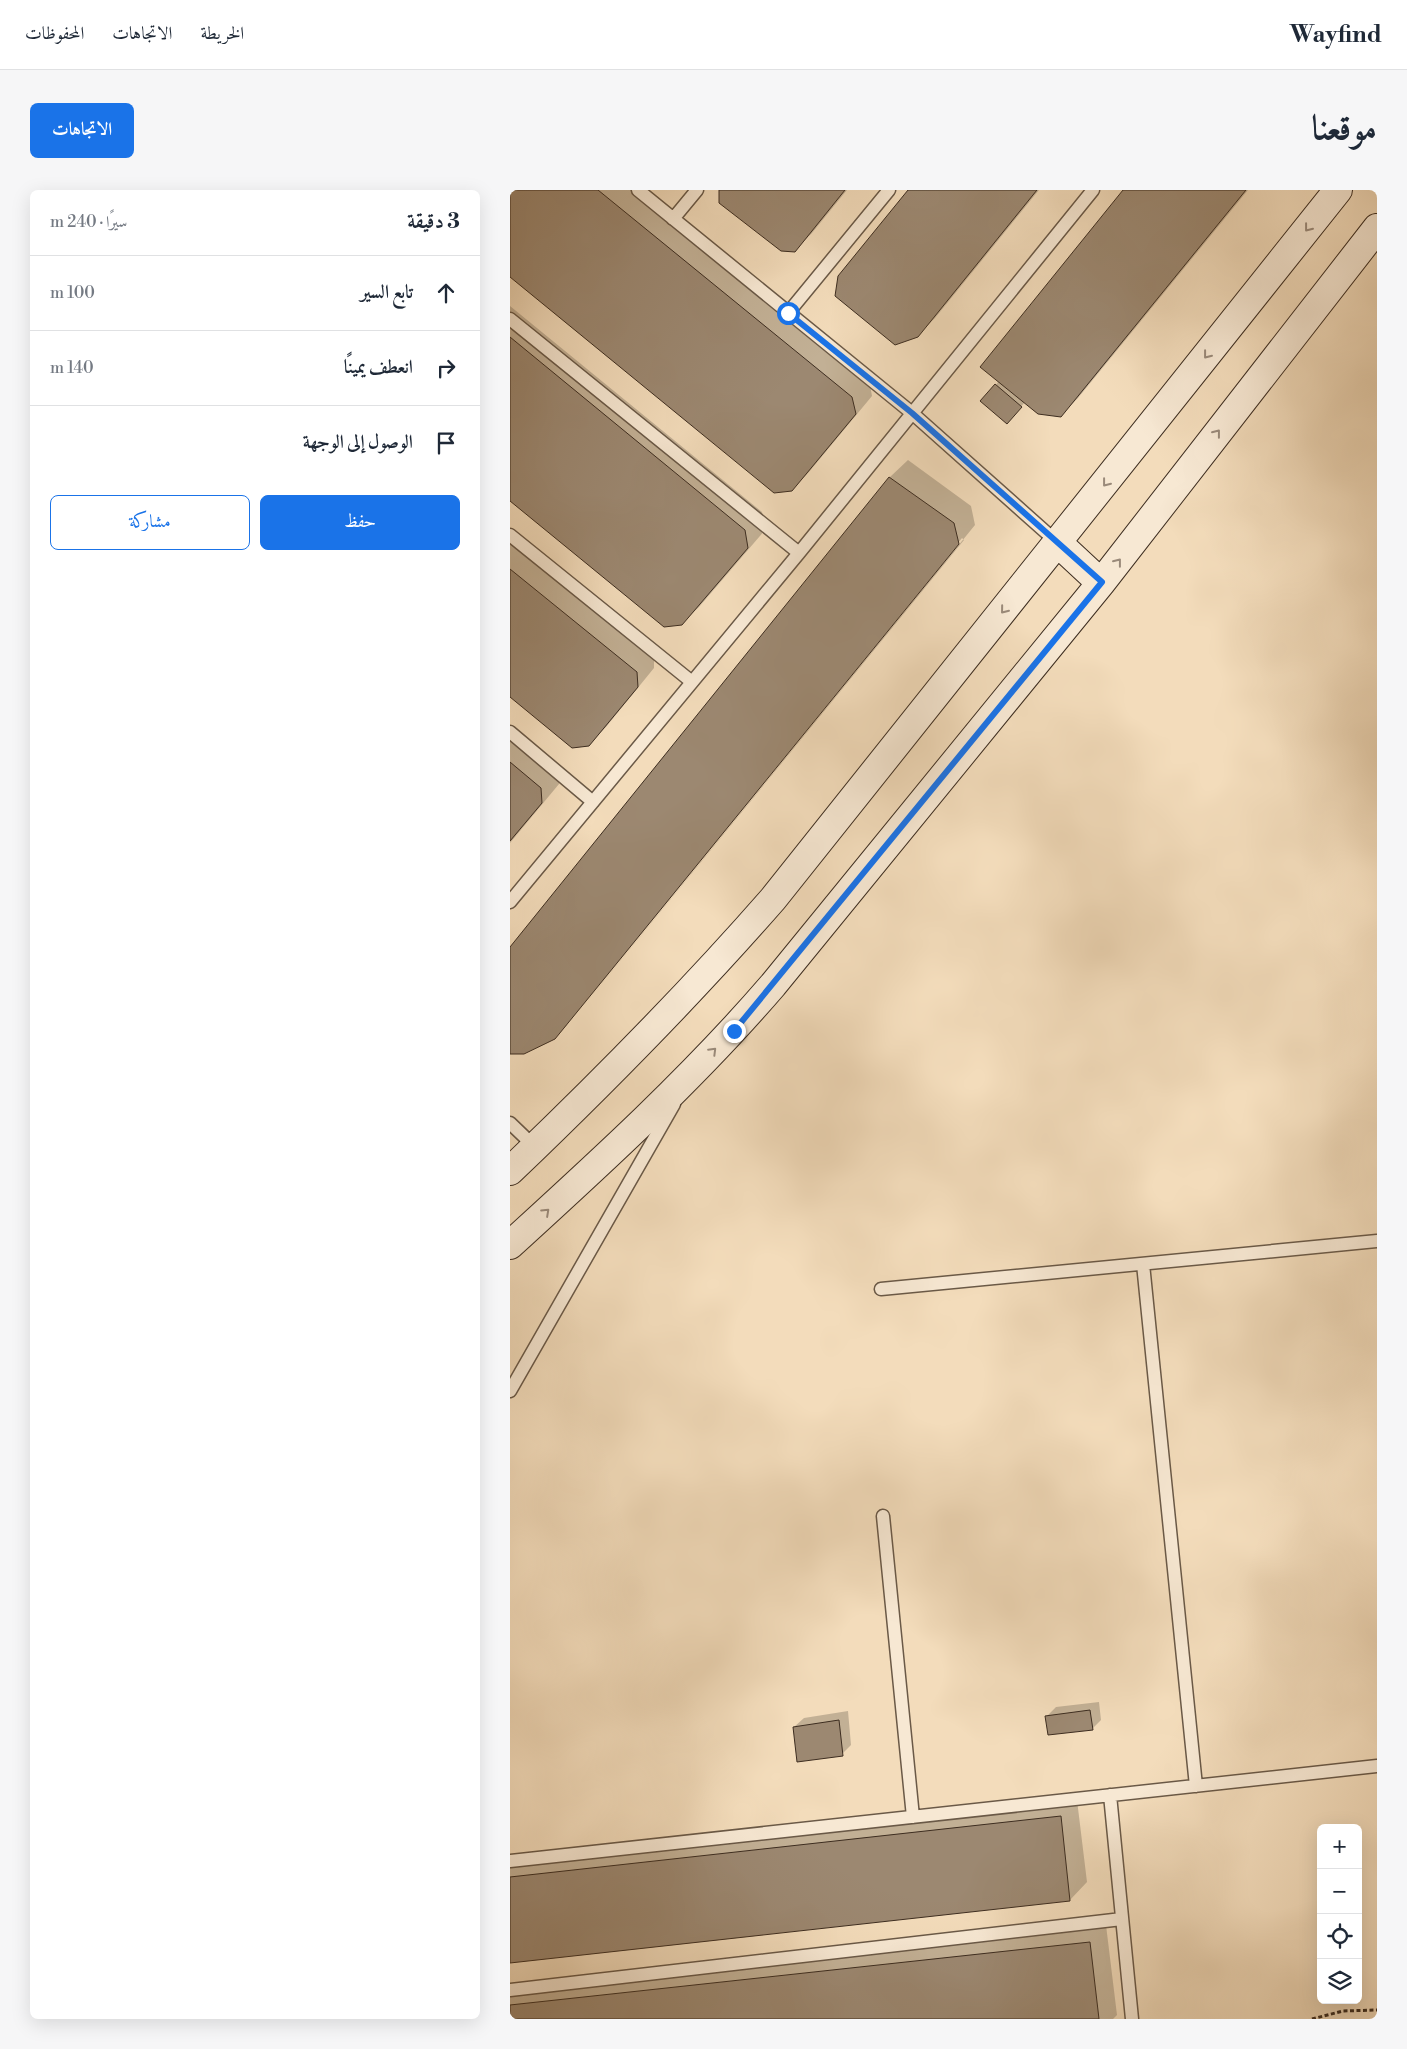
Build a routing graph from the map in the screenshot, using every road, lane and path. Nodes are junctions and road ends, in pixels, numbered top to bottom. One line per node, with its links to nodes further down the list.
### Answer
1 (638, 190): 6 (lane)
2 (697, 190): 6 (lane)
3 (889, 190): 8 (lane)
4 (1093, 190): 10 (lane)
5 (1338, 190): 12 (street, one-way to 12)
6 (673, 219): 8 (lane)
7 (1377, 228): 14 (street, one-way to 7)
8 (788, 313): 10 (lane)
9 (510, 319): 13 (lane)
10 (912, 413): 12 (lane); 13 (lane)
11 (510, 535): 15 (lane)
12 (1058, 543): 14 (street); 21 (street, one-way to 21)
13 (799, 553): 15 (lane)
14 (1102, 582): 19 (street, one-way to 14)
15 (692, 682): 17 (lane)
16 (510, 732): 17 (lane)
17 (593, 802): 18 (lane)
18 (510, 902)
19 (692, 1073): 24 (street, one-way to 19); 27 (lane)
20 (510, 1123): 21 (lane)
21 (535, 1147): 22 (street)
22 (510, 1171)
23 (1377, 1241): 25 (lane)
24 (510, 1245)
25 (1143, 1264): 26 (lane); 30 (lane)
26 (881, 1289)
27 (510, 1391)
28 (883, 1516): 32 (lane)
29 (1377, 1766): 30 (lane)
30 (1196, 1786): 31 (lane)
31 (1110, 1796): 32 (lane); 34 (lane)
32 (913, 1817): 33 (lane)
33 (510, 1861)
34 (1122, 1919): 35 (lane); 37 (lane)
35 (510, 1990)
36 (1377, 2010): 38 (path)
37 (1132, 2019)
38 (1312, 2019)

